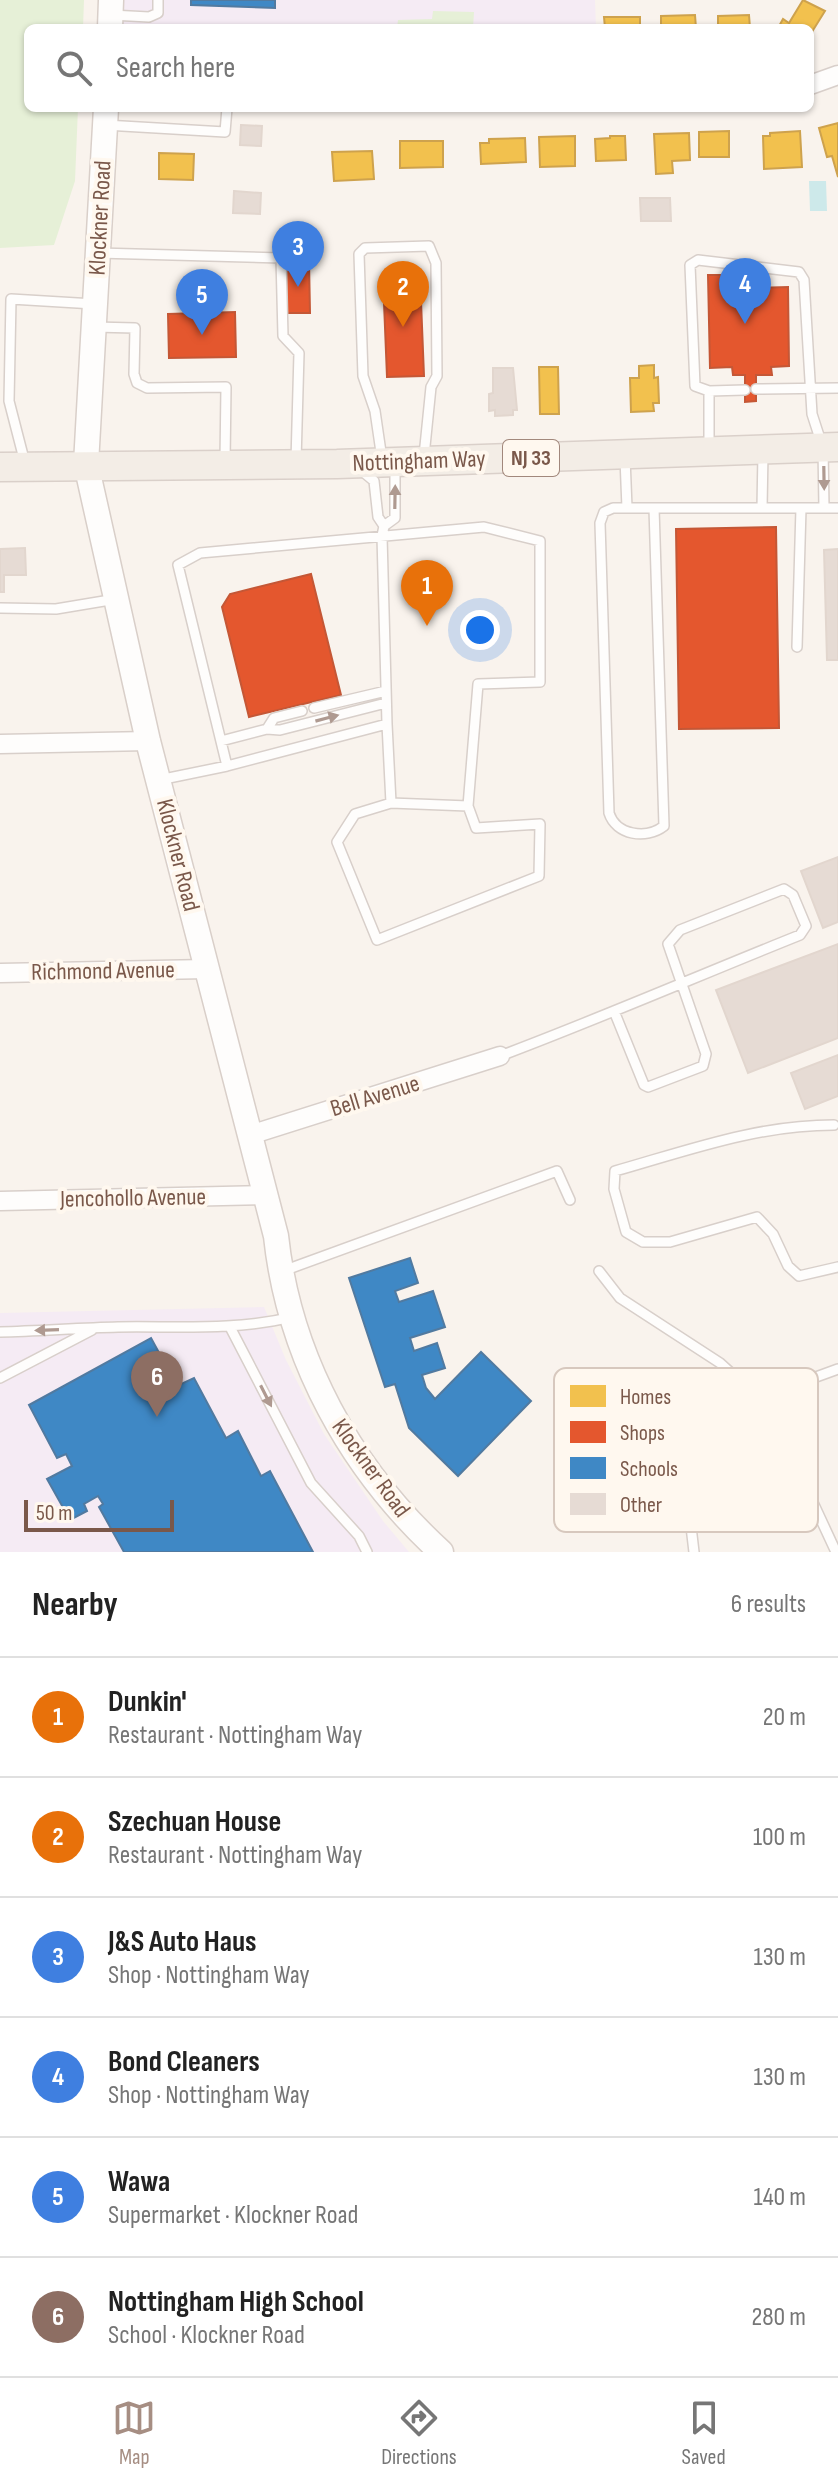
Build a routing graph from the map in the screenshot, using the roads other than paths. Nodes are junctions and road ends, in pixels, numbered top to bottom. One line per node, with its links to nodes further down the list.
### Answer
1 (158, 0): 2 (lane)
2 (111, 14)
3 (838, 75): 4 (street)
4 (814, 84)
5 (227, 112): 6 (lane)
6 (106, 116): 7 (main road, Klockner Road)
7 (98, 253): 9 (main road, Klockner Road); 21 (lane)
8 (5, 299): 9 (lane); 23 (lane)
9 (94, 316): 19 (main road, Klockner Road); 20 (lane)
10 (812, 388): 11 (lane); 12 (lane); 12 (lane); 13 (lane)
11 (838, 388)
12 (709, 391): 15 (lane)
13 (831, 447): 14 (main road, Nottingham Way / NJ 33); 28 (lane, one-way to 28)
14 (763, 450): 15 (main road, Nottingham Way / NJ 33); 26 (lane)
15 (709, 452): 16 (main road, Nottingham Way / NJ 33)
16 (625, 454): 17 (main road, Nottingham Way / NJ 33); 24 (lane)
17 (424, 461): 18 (main road, Nottingham Way / NJ 33); 18 (lane)
18 (389, 463): 22 (main road, Nottingham Way / NJ 33); 30 (lane, one-way to 18)
19 (86, 464): 20 (main road, Nottingham Way / NJ 33); 23 (main road, Nottingham Way / NJ 33); 31 (main road, Klockner Road)
20 (225, 464): 21 (main road, Nottingham Way / NJ 33)
21 (296, 464): 22 (main road, Nottingham Way / NJ 33)
22 (354, 464): 30 (lane)
23 (13, 467)
24 (627, 508): 25 (lane); 25 (lane)
25 (654, 508): 26 (lane)
26 (762, 508): 27 (lane)
27 (801, 508): 28 (lane); 33 (lane)
28 (824, 508): 29 (lane)
29 (838, 508)
30 (383, 531): 34 (lane); 41 (lane); 46 (lane)
31 (116, 599): 32 (lane); 40 (main road, Klockner Road)
32 (0, 608)
33 (797, 647)
34 (386, 691): 35 (lane); 36 (lane)
35 (386, 703): 38 (lane); 39 (lane, one-way to 35)
36 (314, 708)
37 (302, 711): 39 (lane)
38 (387, 724): 43 (lane); 45 (lane)
39 (267, 729): 41 (lane)
40 (148, 741): 42 (street); 44 (main road, Klockner Road)
41 (221, 741): 43 (lane)
42 (0, 744)
43 (227, 766): 44 (lane)
44 (159, 780): 47 (main road, Klockner Road)
45 (391, 803): 46 (lane); 46 (lane)
46 (468, 806)
47 (207, 969): 48 (street, Richmond Avenue); 53 (main road, Klockner Road)
48 (0, 973)
49 (682, 982): 49 (lane); 50 (lane); 50 (lane)
50 (614, 1011): 51 (lane)
51 (500, 1056): 53 (street, Bell Avenue)
52 (837, 1128): 57 (lane)
53 (250, 1135): 54 (main road, Klockner Road)
54 (265, 1195): 56 (street, Jencohollo Avenue); 59 (main road, Klockner Road)
55 (570, 1200): 59 (lane)
56 (0, 1201)
57 (838, 1267)
58 (599, 1271): 64 (lane)
59 (280, 1272): 60 (main road, Klockner Road)
60 (292, 1317): 61 (lane); 71 (main road, Klockner Road)
61 (230, 1327): 62 (lane); 70 (lane, one-way to 70)
62 (95, 1328): 63 (lane, one-way to 63); 67 (lane)
63 (0, 1332)
64 (726, 1368)
65 (838, 1369): 66 (lane)
66 (818, 1376)
67 (0, 1378)
68 (818, 1513): 73 (lane)
69 (692, 1532): 72 (lane)
70 (367, 1552)
71 (441, 1552)
72 (694, 1552)
73 (836, 1552)

